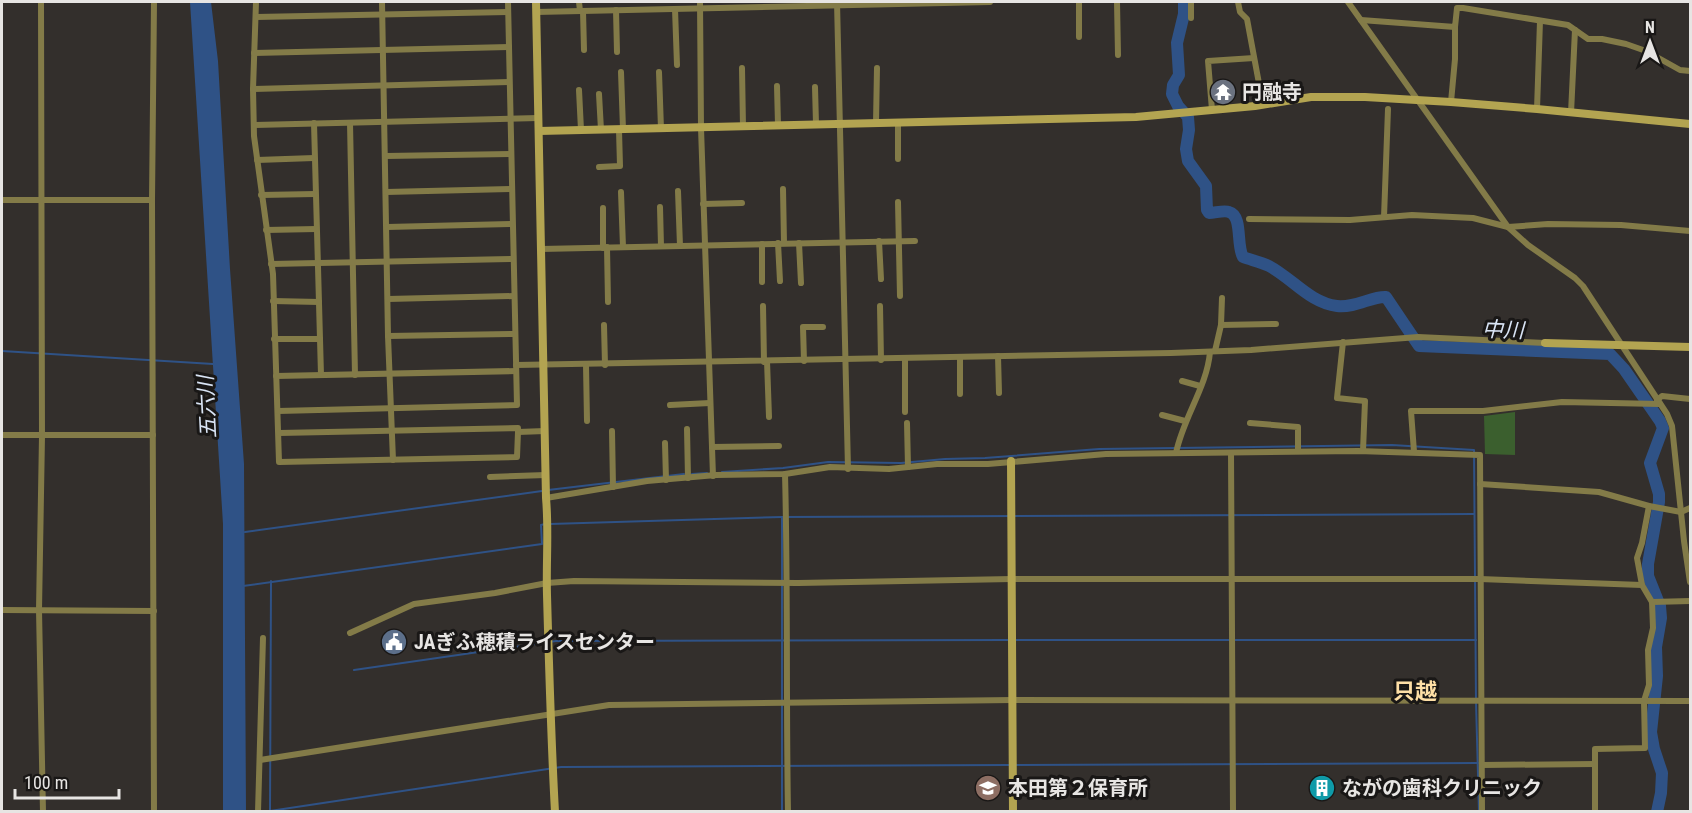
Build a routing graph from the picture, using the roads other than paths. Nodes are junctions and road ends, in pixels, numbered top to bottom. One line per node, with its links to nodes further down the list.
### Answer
1 (41, 2): 93 (street)
2 (154, 2): 94 (street)
3 (256, 2): 26 (street)
4 (382, 2): 25 (street)
5 (508, 2): 23 (street)
6 (536, 2): 24 (street)
7 (579, 2): 22 (street)
8 (893, 2): 9 (street); 18 (street)
9 (914, 2): 10 (street)
10 (937, 2): 11 (street)
11 (971, 2): 12 (street)
12 (990, 2)
13 (1078, 2): 32 (street)
14 (1117, 2): 38 (street)
15 (1191, 2): 27 (street)
16 (1238, 2): 39 (street)
17 (1348, 2): 28 (street)
18 (837, 3): 19 (street); 66 (street)
19 (701, 5): 20 (street); 73 (street)
20 (675, 9): 21 (street); 40 (street)
21 (616, 10): 22 (street); 36 (street)
22 (581, 11): 24 (street); 35 (street)
23 (508, 12): 25 (street); 33 (street)
24 (536, 12): 61 (street)
25 (382, 15): 26 (street); 34 (street)
26 (256, 17): 37 (street)
27 (1191, 18)
28 (1361, 20): 30 (street); 53 (street)
29 (1540, 21): 30 (street); 31 (street); 57 (street)
30 (1455, 27): 54 (street)
31 (1575, 30): 43 (street); 59 (street)
32 (1079, 37)
33 (509, 47): 34 (street); 46 (street)
34 (383, 50): 37 (street); 47 (street)
35 (584, 50)
36 (617, 52)
37 (254, 53): 50 (street)
38 (1118, 55)
39 (1254, 58): 55 (street); 58 (street)
40 (677, 65)
41 (742, 68): 72 (street)
42 (877, 68): 67 (street)
43 (1690, 71)
44 (621, 72): 77 (street)
45 (659, 72): 74 (street)
46 (509, 82): 47 (street); 60 (street)
47 (384, 85): 50 (street); 62 (street)
48 (777, 86): 71 (street)
49 (816, 87): 68 (street)
50 (253, 89): 70 (street)
51 (579, 90): 75 (street)
52 (599, 94): 76 (street)
53 (1417, 100): 54 (street); 55 (street); 104 (street)
54 (1451, 102): 57 (street)
55 (1263, 105): 58 (street)
56 (1388, 109): 100 (street)
57 (1537, 109): 59 (street)
58 (1212, 110): 63 (street)
59 (1571, 113): 69 (street)
60 (510, 118): 61 (street); 62 (street); 79 (street)
61 (538, 118): 78 (street)
62 (385, 121): 65 (street); 80 (street)
63 (898, 122): 67 (street); 82 (street)
64 (314, 123): 65 (street); 70 (street); 81 (street)
65 (350, 123): 122 (street)
66 (840, 123): 67 (street); 68 (street); 108 (street)
67 (876, 123)
68 (816, 124): 71 (street)
69 (1690, 124)
70 (255, 125): 83 (street)
71 (778, 125): 72 (street)
72 (743, 127): 73 (street)
73 (701, 128): 74 (street); 97 (street)
74 (661, 129): 77 (street)
75 (581, 130): 76 (street); 78 (street)
76 (601, 130): 77 (street)
77 (621, 130): 84 (street)
78 (539, 131): 120 (street)
79 (511, 154): 80 (street); 85 (street)
80 (386, 156): 88 (street)
81 (314, 158): 83 (street); 90 (street)
82 (898, 159)
83 (257, 160): 91 (street)
84 (599, 167)
85 (512, 189): 88 (street); 102 (street)
86 (783, 189): 112 (street)
87 (678, 191): 117 (street)
88 (386, 192): 103 (street)
89 (621, 192): 119 (street)
90 (315, 194): 91 (street); 105 (street)
91 (261, 195): 106 (street)
92 (2, 200): 93 (street)
93 (40, 200): 94 (street); 193 (street)
94 (152, 200): 192 (street)
95 (898, 202): 110 (street)
96 (742, 203): 97 (street)
97 (703, 204): 115 (street)
98 (660, 207): 116 (street)
99 (603, 208): 118 (street)
100 (1384, 217): 101 (street); 104 (street)
101 (1249, 219)
102 (512, 224): 103 (street); 121 (street)
103 (387, 227): 123 (street)
104 (1508, 227): 107 (street); 149 (street)
105 (316, 229): 106 (street); 124 (street)
106 (266, 230): 125 (street)
107 (1690, 231)
108 (842, 241): 109 (street); 113 (street); 155 (street)
109 (879, 241): 110 (street); 126 (street)
110 (899, 241): 111 (street); 131 (street)
111 (915, 241)
112 (781, 243): 113 (street); 114 (street); 127 (street)
113 (799, 243): 129 (street)
114 (762, 244): 115 (street); 128 (street)
115 (705, 245): 117 (street); 158 (street)
116 (661, 246): 117 (street); 119 (street)
117 (680, 246)
118 (605, 247): 119 (street); 120 (street); 136 (street)
119 (623, 247)
120 (541, 249): 162 (street)
121 (513, 259): 123 (street); 130 (street)
122 (352, 262): 123 (street); 124 (street); 166 (street)
123 (387, 262): 133 (street)
124 (318, 263): 125 (street); 135 (street)
125 (271, 264): 134 (street)
126 (881, 279)
127 (780, 280)
128 (762, 282)
129 (801, 283)
130 (514, 296): 133 (street); 143 (street)
131 (900, 296)
132 (1222, 298): 141 (street)
133 (388, 299): 144 (street)
134 (273, 301): 135 (street); 145 (street)
135 (319, 302): 146 (street)
136 (608, 302)
137 (763, 306): 159 (street)
138 (880, 306): 156 (street)
139 (1275, 324): 141 (street)
140 (604, 325): 160 (street)
141 (1221, 325): 151 (street)
142 (823, 327): 157 (street)
143 (515, 334): 144 (street); 163 (street)
144 (388, 336): 164 (street)
145 (274, 339): 146 (street); 167 (street)
146 (320, 339): 165 (street)
147 (1343, 342): 148 (street); 151 (street); 199 (street)
148 (1545, 343): 149 (street)
149 (1621, 346): 150 (street); 173 (street)
150 (1690, 347)
151 (1213, 351): 152 (street); 169 (street)
152 (998, 356): 153 (street); 170 (street)
153 (960, 358): 154 (street); 171 (street)
154 (905, 359): 156 (street); 178 (street)
155 (845, 360): 156 (street); 157 (street); 205 (street)
156 (881, 360)
157 (804, 361): 159 (street)
158 (709, 362): 159 (street); 160 (street); 174 (street)
159 (766, 362): 180 (street)
160 (605, 364): 161 (street)
161 (586, 365): 162 (street); 181 (street)
162 (544, 366): 163 (street); 187 (street)
163 (516, 368): 164 (street); 176 (street)
164 (390, 374): 166 (street); 176 (street)
165 (321, 375): 166 (street); 167 (street)
166 (355, 375)
167 (276, 376): 177 (street)
168 (1182, 381): 169 (street)
169 (1200, 386): 182 (street)
170 (999, 393)
171 (960, 394)
172 (1690, 399): 173 (street)
173 (1658, 402): 200 (street); 217 (street)
174 (711, 403): 175 (street); 196 (street)
175 (670, 405)
176 (391, 409): 177 (street); 186 (street)
177 (278, 411): 190 (street)
178 (905, 412)
179 (1161, 415): 182 (street)
180 (769, 417)
181 (586, 421)
182 (1185, 421): 197 (street)
183 (907, 423): 204 (street)
184 (1250, 423): 198 (street)
185 (687, 429): 210 (street)
186 (392, 430): 189 (street); 190 (street); 202 (street)
187 (545, 431): 189 (street); 207 (street)
188 (612, 431): 213 (street)
189 (518, 432): 202 (street)
190 (279, 433): 202 (street)
191 (2, 435): 193 (street)
192 (153, 435): 193 (street); 229 (street)
193 (42, 436): 228 (street)
194 (665, 443): 211 (street)
195 (779, 446): 196 (street)
196 (712, 447): 208 (street)
197 (1177, 449): 201 (street); 203 (street)
198 (1298, 451): 199 (street); 201 (street)
199 (1363, 451): 200 (street)
200 (1414, 452): 212 (street)
201 (1231, 453): 218 (street)
202 (393, 460)
203 (1011, 461): 204 (street); 219 (street)
204 (908, 467): 205 (street)
205 (848, 469): 206 (street)
206 (785, 474): 208 (street); 221 (street)
207 (546, 475): 209 (street); 214 (street)
208 (713, 476): 210 (street)
209 (490, 477)
210 (688, 478): 211 (street)
211 (666, 480): 213 (street)
212 (1480, 484): 215 (street); 220 (street)
213 (613, 487): 214 (street)
214 (546, 498): 223 (street)
215 (1649, 506): 217 (street); 224 (street)
216 (1690, 508): 217 (street)
217 (1681, 512): 222 (street)
218 (1233, 578): 219 (street); 220 (street); 233 (street)
219 (1012, 579): 221 (street); 232 (street)
220 (1480, 579): 224 (street); 236 (street)
221 (788, 582): 223 (street); 237 (street)
222 (1690, 582)
223 (547, 583): 230 (street); 238 (street)
224 (1642, 585): 225 (street)
225 (1657, 601): 226 (street); 234 (street)
226 (1690, 601)
227 (2, 610): 228 (street)
228 (39, 610): 229 (street); 242 (street)
229 (154, 611): 243 (street)
230 (350, 633)
231 (263, 638): 239 (street)
232 (1013, 700): 233 (street); 237 (street); 247 (street)
233 (1232, 700): 236 (street); 248 (street)
234 (1644, 701): 235 (street); 236 (street); 241 (street)
235 (1690, 701)
236 (1480, 702): 240 (street)
237 (786, 703): 238 (street); 246 (street)
238 (550, 716): 239 (street); 245 (street)
239 (260, 760): 244 (street)
240 (1482, 765): 241 (street); 249 (street)
241 (1595, 765): 250 (street)
242 (43, 812)
243 (154, 812)
244 (258, 812)
245 (555, 812)
246 (788, 812)
247 (1013, 812)
248 (1233, 812)
249 (1482, 812)
250 (1595, 812)

